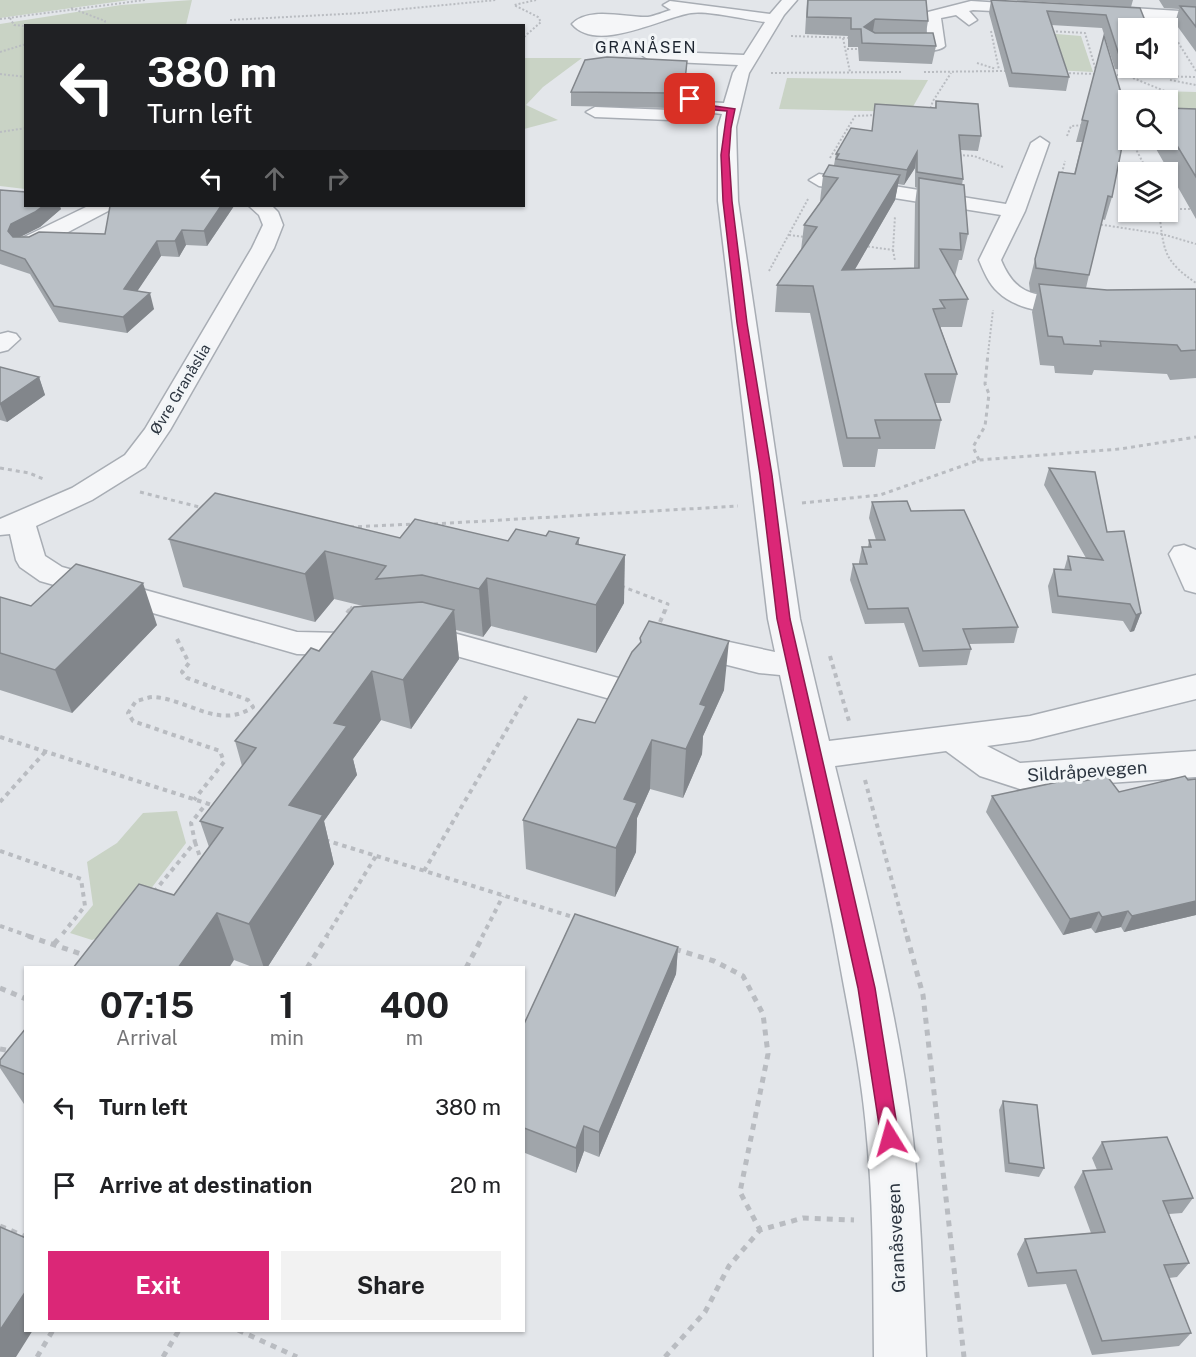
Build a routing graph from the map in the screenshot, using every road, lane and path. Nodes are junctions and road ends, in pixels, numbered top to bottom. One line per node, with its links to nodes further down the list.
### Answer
1 (145, 0): 6 (path)
2 (496, 0): 15 (path)
3 (536, 0): 22 (path)
4 (790, 0): 20 (street, Granåsvegen)
5 (658, 3): 7 (street)
6 (70, 8): 13 (path); 18 (path)
7 (691, 8): 16 (street); 20 (street)
8 (1032, 8): 9 (street); 10 (street); 21 (path)
9 (968, 9): 27 (street)
10 (1055, 9)
11 (1079, 10): 12 (street)
12 (1196, 17)
13 (10, 18): 14 (path); 19 (path)
14 (0, 19)
15 (230, 20)
16 (647, 21)
17 (989, 23): 33 (path)
18 (104, 24)
19 (24, 26)
20 (780, 27): 24 (path); 32 (street, Granåsvegen)
21 (1056, 31): 23 (path); 34 (path)
22 (525, 36)
23 (1047, 37)
24 (843, 38): 25 (path); 29 (path)
25 (854, 38)
26 (1178, 42): 35 (path)
27 (872, 44): 29 (path)
28 (24, 45): 30 (path)
29 (847, 49): 36 (path)
30 (0, 52)
31 (651, 56): 32 (street)
32 (747, 60): 47 (street, Granåsvegen)
33 (977, 63)
34 (1060, 71)
35 (1196, 71)
36 (850, 72)
37 (0, 74): 40 (path)
38 (1108, 75): 39 (path)
39 (1118, 75)
40 (24, 77)
41 (1178, 77): 42 (path)
42 (1196, 77)
43 (1135, 78): 46 (path)
44 (1157, 78): 45 (path)
45 (1196, 85)
46 (1162, 90)
47 (709, 105): 48 (street); 83 (street, Granåsvegen)
48 (595, 112)
49 (1087, 125): 55 (path)
50 (24, 128): 51 (path)
51 (0, 132)
52 (841, 139): 53 (path)
53 (852, 140)
54 (1040, 143): 58 (street)
55 (1068, 145)
56 (951, 154): 58 (path)
57 (1066, 154): 60 (path)
58 (1031, 171): 65 (street)
59 (819, 180): 65 (street)
60 (1060, 183)
61 (101, 207): 73 (street)
62 (261, 207): 82 (street, Øvre Granåslia)
63 (1178, 209): 64 (path)
64 (1196, 209)
65 (1014, 211): 78 (street)
66 (894, 218): 75 (path)
67 (1160, 222): 69 (path)
68 (1094, 223): 69 (path)
69 (1162, 234): 72 (path); 77 (path)
70 (789, 235): 71 (path)
71 (812, 238)
72 (1196, 244)
73 (26, 245)
74 (858, 245): 75 (path)
75 (893, 250): 76 (path)
76 (895, 261)
77 (1196, 283)
78 (1020, 299): 79 (street); 81 (path)
79 (1104, 306)
80 (1196, 437): 81 (path)
81 (979, 460): 83 (path)
82 (82, 494): 84 (path); 86 (street, Øvre Granåslia)
83 (770, 505): 85 (path); 94 (street, Granåsvegen)
84 (206, 508)
85 (428, 524)
86 (11, 525): 92 (street, Øvre Granåslia)
87 (346, 527): 88 (path)
88 (412, 531)
89 (1184, 554): 90 (street)
90 (1196, 583)
91 (616, 585): 93 (path)
92 (197, 615): 95 (street); 103 (path)
93 (664, 632): 94 (street)
94 (793, 665): 101 (street, Granåsvegen)
95 (542, 668): 97 (street); 112 (path)
96 (1196, 687): 99 (street)
97 (621, 690)
98 (0, 737): 100 (path)
99 (954, 739): 101 (street); 102 (street, Sildråpevegen)
100 (46, 751): 103 (path); 104 (path)
101 (813, 756): 128 (street, Granåsvegen)
102 (1196, 764)
103 (194, 800): 105 (path)
104 (0, 802)
105 (207, 804): 106 (path); 108 (path)
106 (218, 807)
107 (319, 838): 110 (path)
108 (195, 842): 111 (path); 113 (path)
109 (0, 851): 117 (path)
110 (376, 856): 112 (path); 122 (path)
111 (205, 871)
112 (424, 871): 114 (path)
113 (151, 896)
114 (503, 896): 115 (path); 123 (path)
115 (581, 920)
116 (0, 926): 117 (path)
117 (54, 944): 119 (path)
118 (670, 947): 130 (path)
119 (84, 954): 120 (path); 121 (path)
120 (92, 957)
121 (79, 961)
122 (308, 966)
123 (467, 966)
124 (0, 988): 125 (path)
125 (24, 998)
126 (1, 1051): 127 (path)
127 (23, 1052)
128 (896, 1222): 130 (path); 139 (street, Granåsvegen)
129 (0, 1226): 131 (path)
130 (760, 1230): 138 (path)
131 (24, 1236)
132 (52, 1332): 135 (path)
133 (178, 1332): 136 (path)
134 (242, 1332): 137 (path)
135 (37, 1357)
136 (163, 1357)
137 (297, 1357)
138 (665, 1357)
139 (900, 1357)

